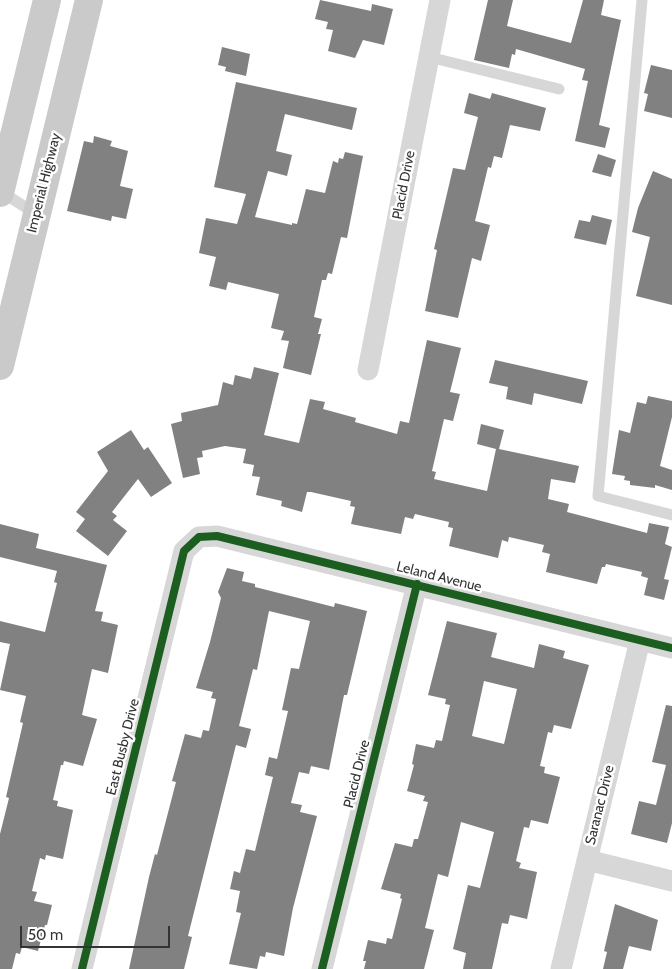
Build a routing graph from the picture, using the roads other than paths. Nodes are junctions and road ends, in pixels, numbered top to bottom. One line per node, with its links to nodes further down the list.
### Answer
1 (47, 0): 7 (main road)
2 (89, 0): 8 (main road, Imperial Highway)
3 (440, 0): 5 (street, Placid Drive)
4 (642, 0): 11 (lane)
5 (429, 57): 6 (lane); 10 (street, Placid Drive)
6 (559, 89)
7 (0, 192): 8 (lane)
8 (37, 214): 9 (main road, Imperial Highway)
9 (0, 366)
10 (368, 370)
11 (672, 515)
12 (199, 537): 13 (street, Leland Avenue); 18 (street, East Busby Drive)
13 (417, 584): 14 (street, Leland Avenue); 19 (street, Placid Drive)
14 (640, 640): 15 (street, Leland Avenue); 16 (street, Saranac Drive)
15 (672, 648)
16 (587, 860): 17 (street); 20 (street, Saranac Drive)
17 (672, 881)
18 (82, 969)
19 (322, 969)
20 (562, 969)

